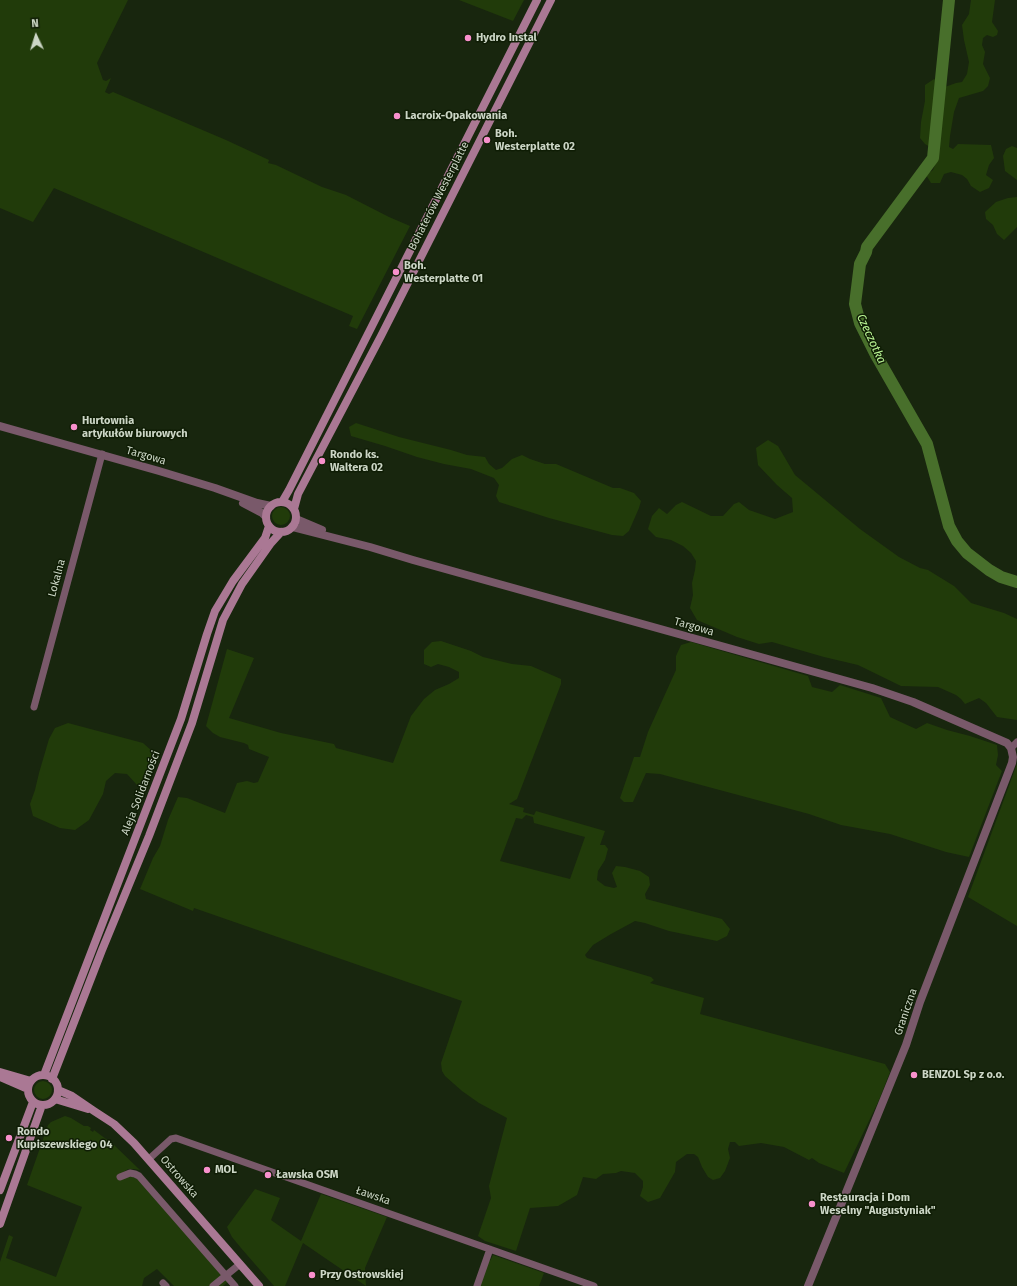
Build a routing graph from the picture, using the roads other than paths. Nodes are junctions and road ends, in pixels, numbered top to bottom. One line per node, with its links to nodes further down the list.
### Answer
1 (537, 0): 6 (main road, Bohaterów Westerplatte)
2 (551, 0): 8 (main road, Bohaterów Westerplatte)
3 (0, 426): 4 (street, Targowa)
4 (102, 454): 5 (street, Targowa); 13 (street, Lokalna)
5 (215, 488): 7 (street, Targowa); 9 (street, Targowa)
6 (282, 502): 7 (main road); 8 (main road)
7 (271, 506): 9 (main road)
8 (294, 509): 10 (main road)
9 (266, 517): 11 (main road)
10 (294, 523): 12 (main road); 14 (street, Targowa)
11 (269, 526): 12 (main road); 16 (main road, Aleja Solidarności)
12 (281, 532): 18 (main road, Aleja Solidarności)
13 (34, 707)
14 (1012, 744): 38 (street, Graniczna)
15 (0, 1072): 19 (main road)
16 (44, 1075): 18 (main road); 19 (main road)
17 (0, 1077): 20 (main road)
18 (52, 1079): 21 (main road)
19 (31, 1081): 20 (main road)
20 (28, 1089): 23 (main road)
21 (58, 1090): 22 (main road); 25 (main road, Ostrowska)
22 (55, 1099): 24 (main road); 25 (main road, Ostrowska)
23 (33, 1102): 24 (main road); 28 (main road)
24 (42, 1105): 29 (main road)
25 (94, 1111): 26 (main road, Ostrowska)
26 (149, 1159): 30 (street, Ławska); 31 (main road, Ostrowska)
27 (120, 1177): 32 (street)
28 (0, 1190)
29 (0, 1224)
30 (490, 1249): 33 (street, Ławska); 37 (street)
31 (240, 1264): 32 (street); 36 (main road, Ostrowska)
32 (226, 1275): 34 (street); 35 (street)
33 (589, 1285)
34 (213, 1286)
35 (235, 1286)
36 (259, 1286)
37 (477, 1286)
38 (808, 1286)

